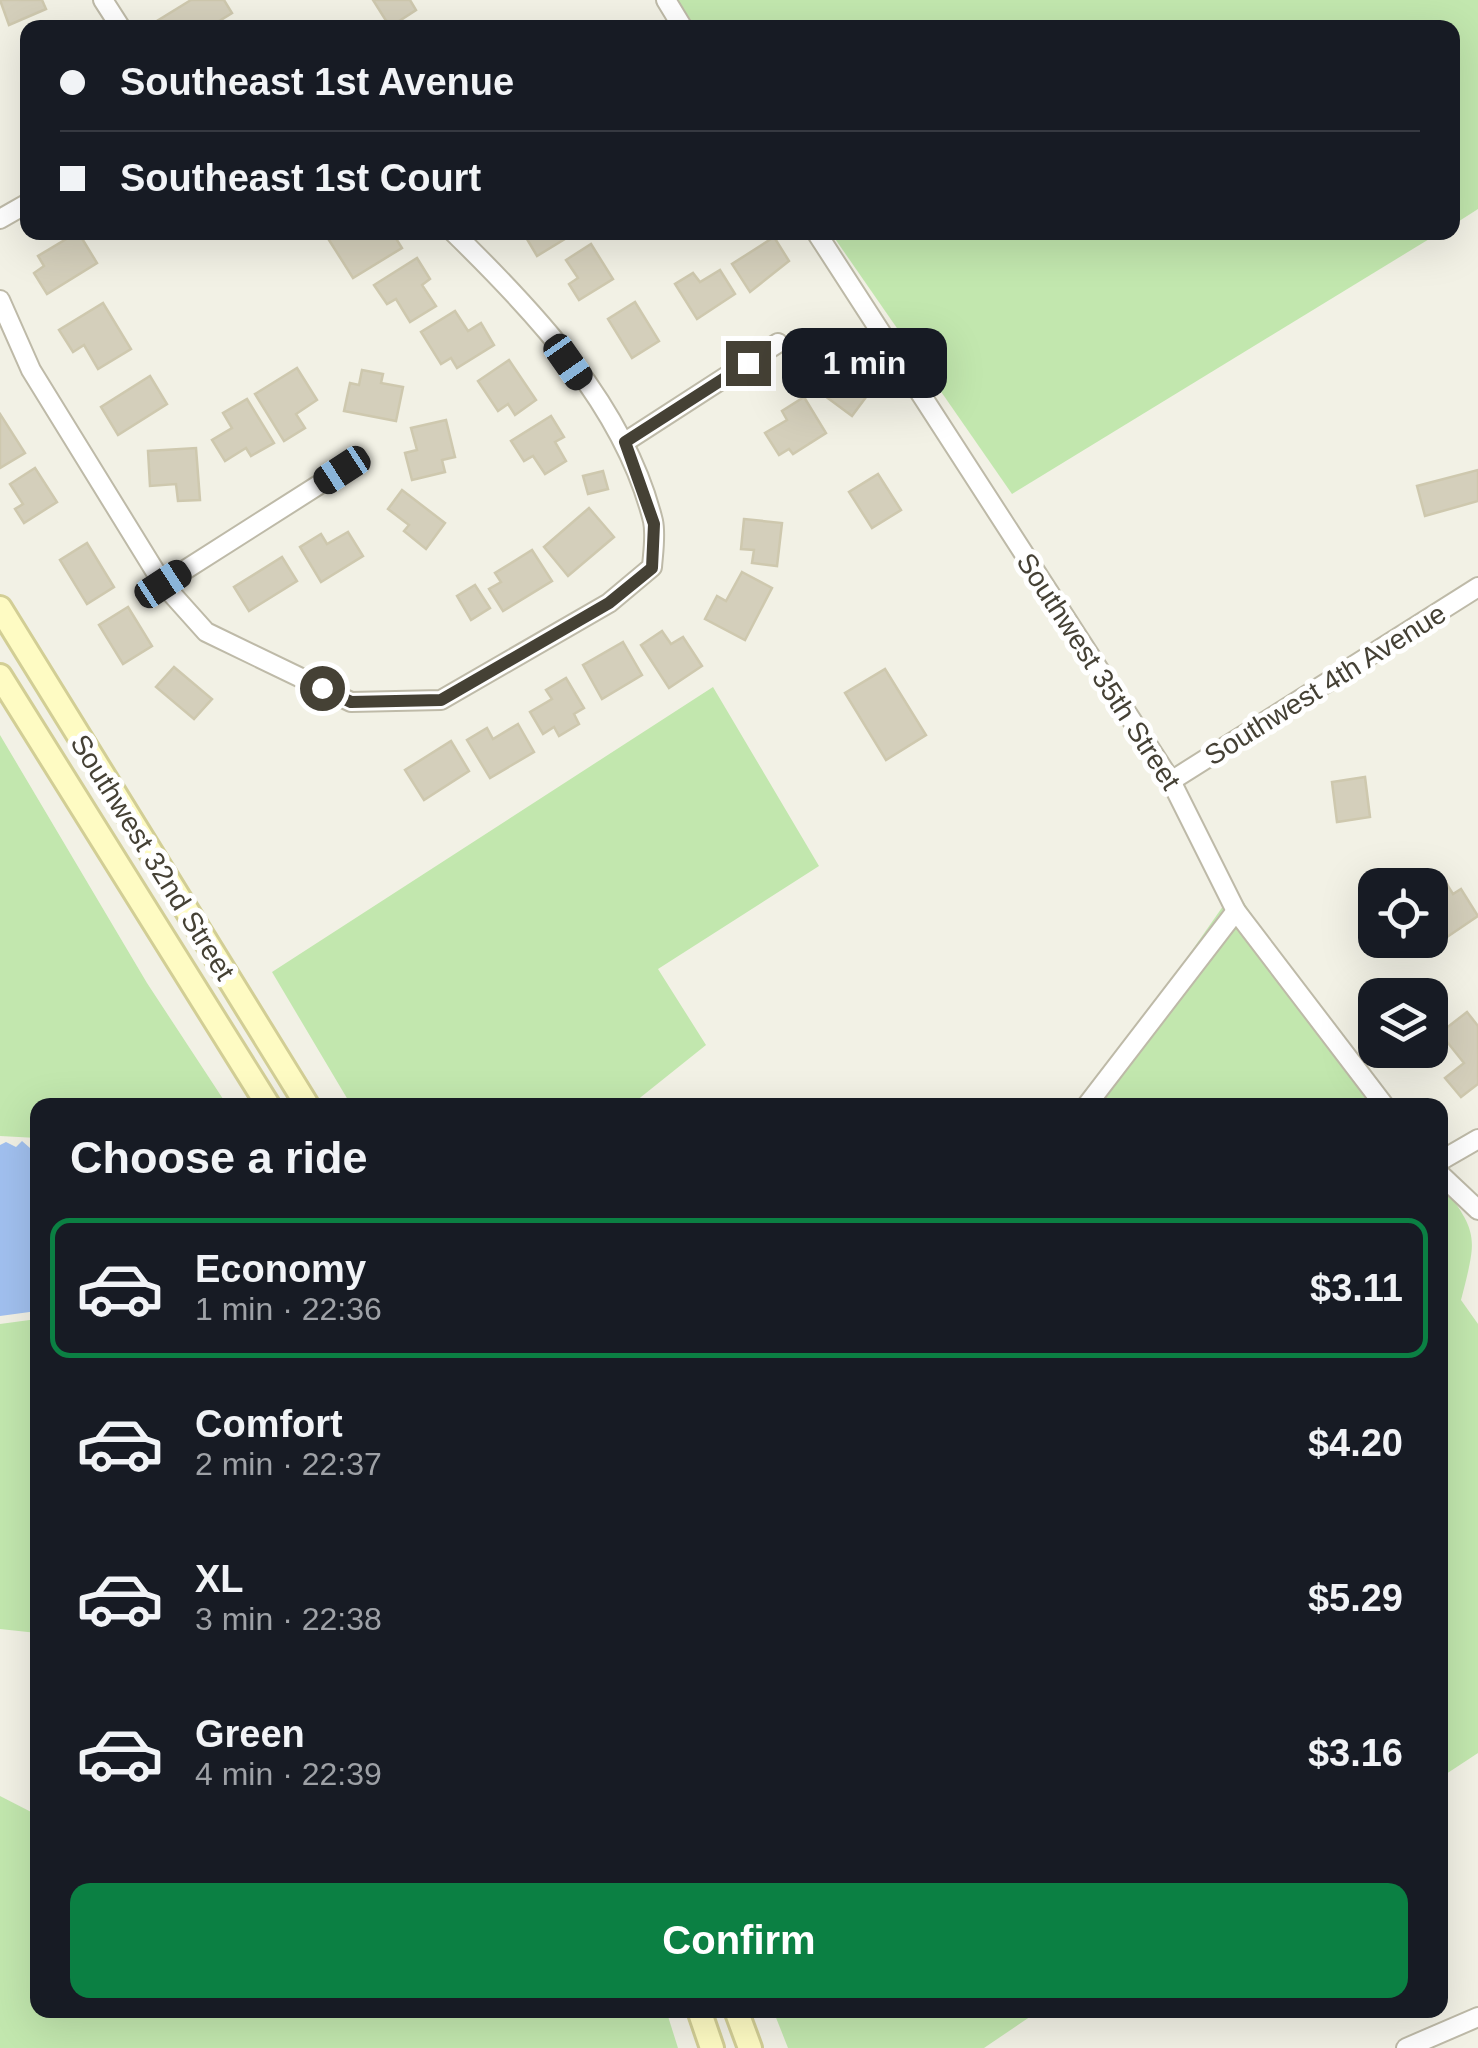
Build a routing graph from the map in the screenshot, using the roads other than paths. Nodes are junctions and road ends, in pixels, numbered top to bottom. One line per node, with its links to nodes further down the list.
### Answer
1 (462, 240): 5 (street)
2 (821, 240): 11 (street, Southwest 35th Street)
3 (0, 300): 7 (street)
4 (778, 343): 5 (street)
5 (625, 442): 7 (street)
6 (342, 470): 7 (street)
7 (163, 584)
8 (1478, 587): 11 (street, Southwest 4th Avenue)
9 (0, 608): 14 (main road, Southwest 32nd Street)
10 (0, 676): 13 (main road, Southwest 32nd Street)
11 (1172, 781): 12 (street, Southwest 35th Street)
12 (1236, 911): 15 (street); 16 (street, Southwest 35th Street)
13 (264, 1098)
14 (303, 1098)
15 (1093, 1098)
16 (1379, 1098)
17 (1478, 1139): 18 (street)
18 (1448, 1156)
19 (1448, 1182): 20 (street)
20 (1478, 1210)
21 (1478, 2017): 26 (street)
22 (702, 2018): 24 (main road)
23 (739, 2018): 25 (main road)
24 (712, 2048)
25 (750, 2048)
26 (1406, 2048)

